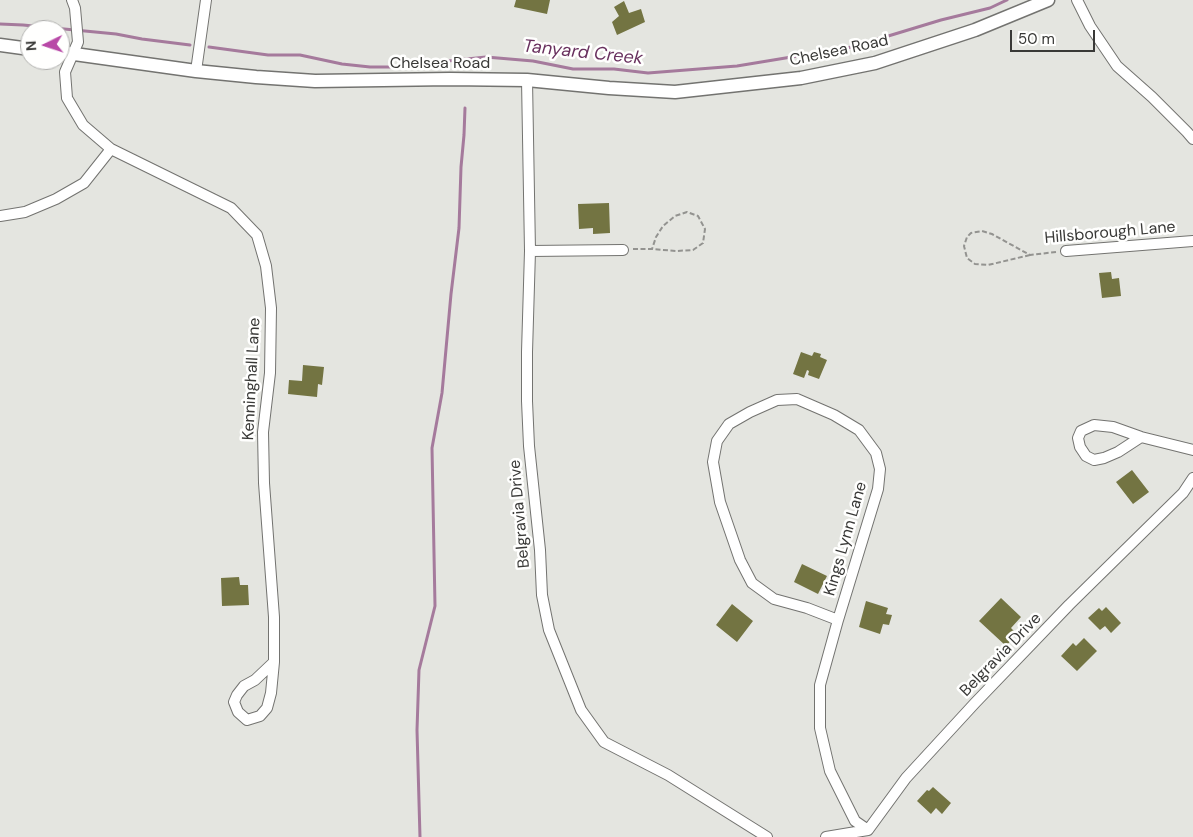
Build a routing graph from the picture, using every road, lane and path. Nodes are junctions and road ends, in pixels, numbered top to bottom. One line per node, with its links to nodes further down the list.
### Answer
1 (206, 0): 9 (street)
2 (1048, 0): 10 (street, Chelsea Road)
3 (1077, 0): 11 (street)
4 (73, 4): 7 (street)
5 (0, 45): 6 (street)
6 (20, 48)
7 (76, 48): 8 (street, Chelsea Road); 9 (street, Chelsea Road); 12 (street, Kenninghall Lane)
8 (70, 50)
9 (196, 71): 10 (street, Chelsea Road)
10 (528, 80): 16 (street, Belgravia Drive)
11 (1193, 139)
12 (111, 149): 13 (street); 24 (street, Kenninghall Lane)
13 (0, 216)
14 (1193, 241): 18 (street, Hillsborough Lane)
15 (652, 249): 15 (path); 17 (path)
16 (530, 250): 17 (street); 26 (street, Belgravia Drive)
17 (623, 250)
18 (1066, 251): 19 (path, Hillsborough Lane)
19 (1030, 254): 19 (path, Hillsborough Lane)
20 (1141, 437): 20 (street); 21 (street)
21 (1193, 450)
22 (1193, 478): 25 (street, Belgravia Drive)
23 (838, 620): 23 (street, Kings Lynn Lane); 25 (street, Kings Lynn Lane)
24 (274, 662): 24 (street, Kenninghall Lane)
25 (868, 833): 27 (street)
26 (767, 837)
27 (826, 837)

